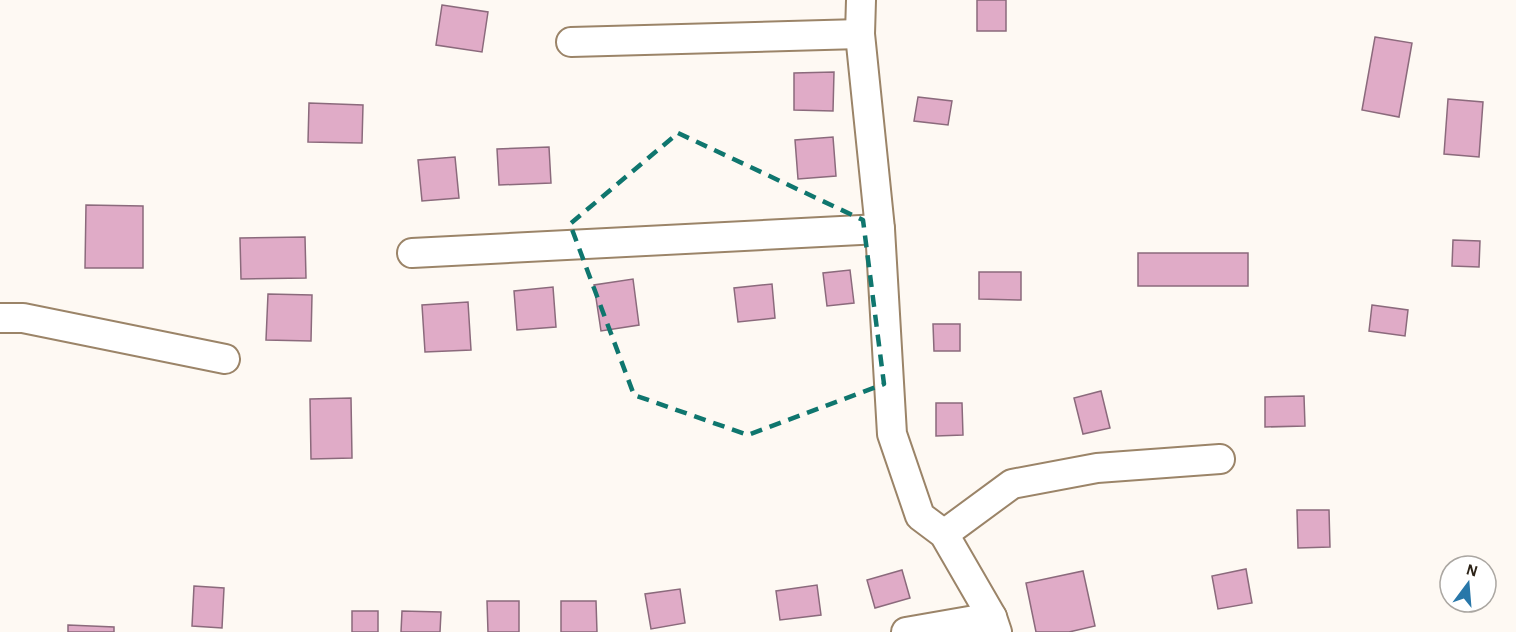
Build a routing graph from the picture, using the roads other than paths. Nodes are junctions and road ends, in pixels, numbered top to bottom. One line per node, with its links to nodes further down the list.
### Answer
1 (861, 0): 2 (street)
2 (860, 34): 3 (street); 4 (street)
3 (571, 42)
4 (880, 229): 5 (street); 9 (street)
5 (411, 254)
6 (0, 318): 7 (street)
7 (225, 360)
8 (1220, 459): 9 (street)
9 (944, 534): 10 (street)
10 (994, 624): 11 (street)
11 (906, 632)

